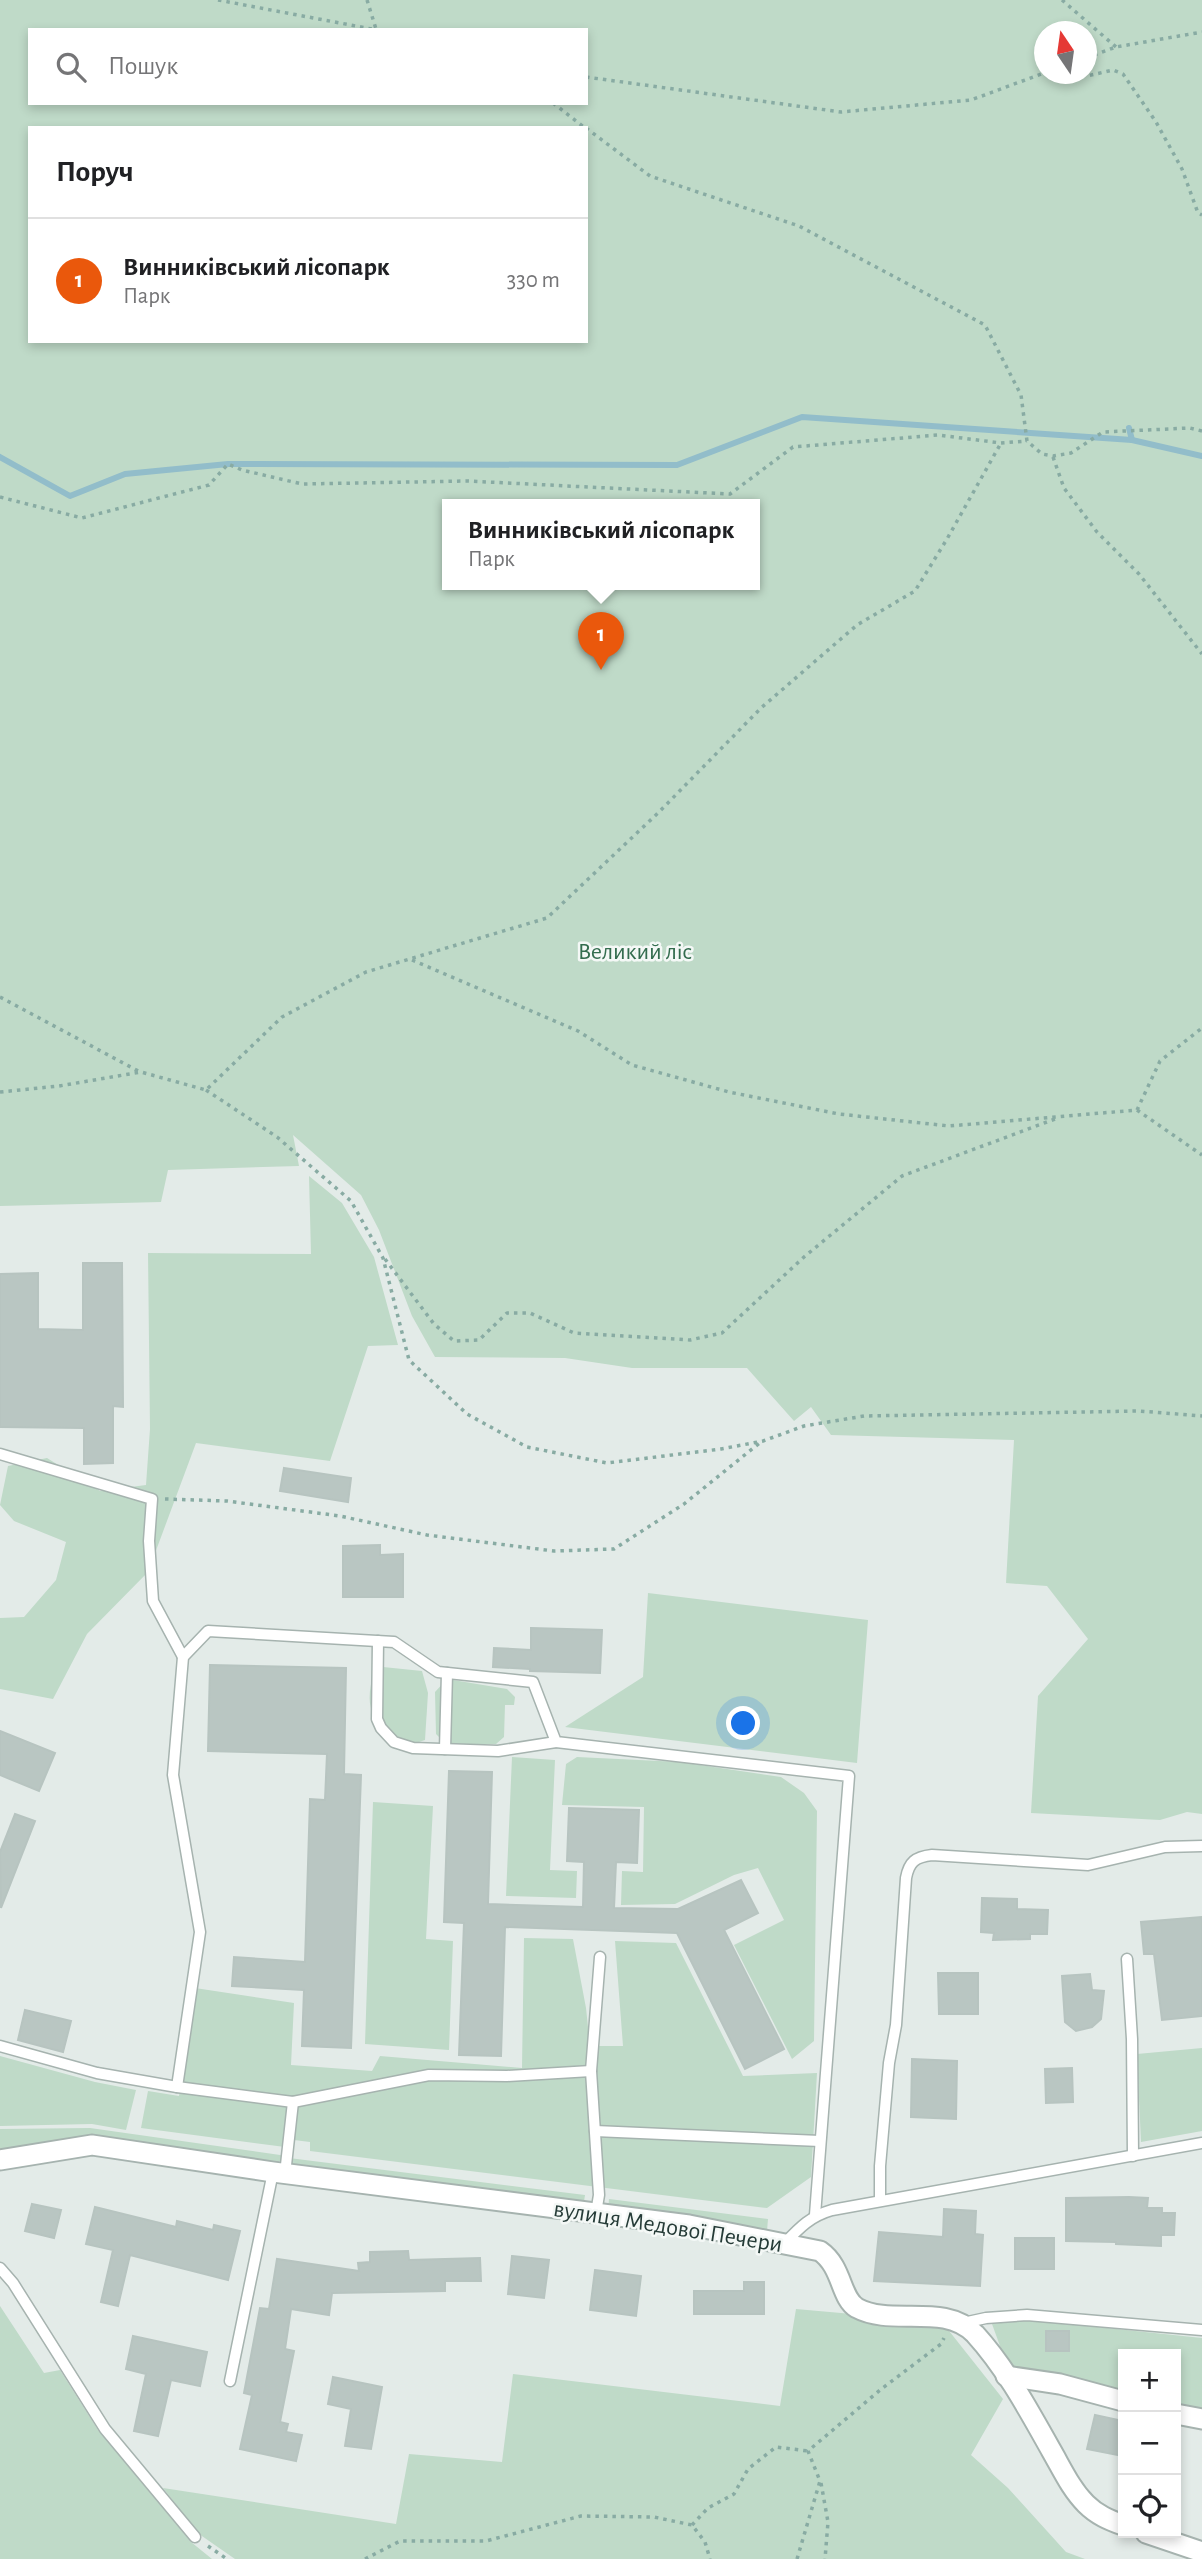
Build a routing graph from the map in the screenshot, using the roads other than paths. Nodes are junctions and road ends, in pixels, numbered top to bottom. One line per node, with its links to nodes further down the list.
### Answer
1 (0, 1454): 3 (lane)
2 (378, 1641): 3 (lane); 4 (lane); 6 (lane)
3 (183, 1657): 12 (lane)
4 (447, 1673): 5 (lane); 6 (lane)
5 (556, 1741): 6 (lane); 15 (lane)
6 (445, 1749)
7 (1202, 1846): 20 (lane)
8 (600, 1957): 11 (lane)
9 (1127, 1959): 17 (lane)
10 (0, 2046): 12 (lane)
11 (592, 2071): 13 (lane); 14 (lane)
12 (177, 2087): 13 (lane)
13 (293, 2102): 19 (lane)
14 (595, 2131): 15 (lane); 21 (lane)
15 (820, 2141): 22 (lane)
16 (1202, 2143): 17 (lane)
17 (1133, 2156): 20 (lane)
18 (0, 2160): 19 (street, вулиця Медової Печери)
19 (279, 2173): 21 (street, вулиця Медової Печери); 28 (lane)
20 (880, 2200): 22 (lane)
21 (596, 2213): 23 (street, вулиця Медової Печери)
22 (815, 2215): 23 (lane)
23 (785, 2244): 25 (street, вулиця Медової Печери)
24 (0, 2268): 33 (lane)
25 (958, 2322): 26 (lane); 27 (street)
26 (1202, 2330)
27 (1006, 2376): 29 (street); 32 (street)
28 (230, 2381)
29 (1118, 2400)
30 (1181, 2415): 31 (street)
31 (1202, 2419)
32 (1118, 2523)
33 (195, 2537)
34 (1161, 2538): 35 (street)
35 (1202, 2552)

